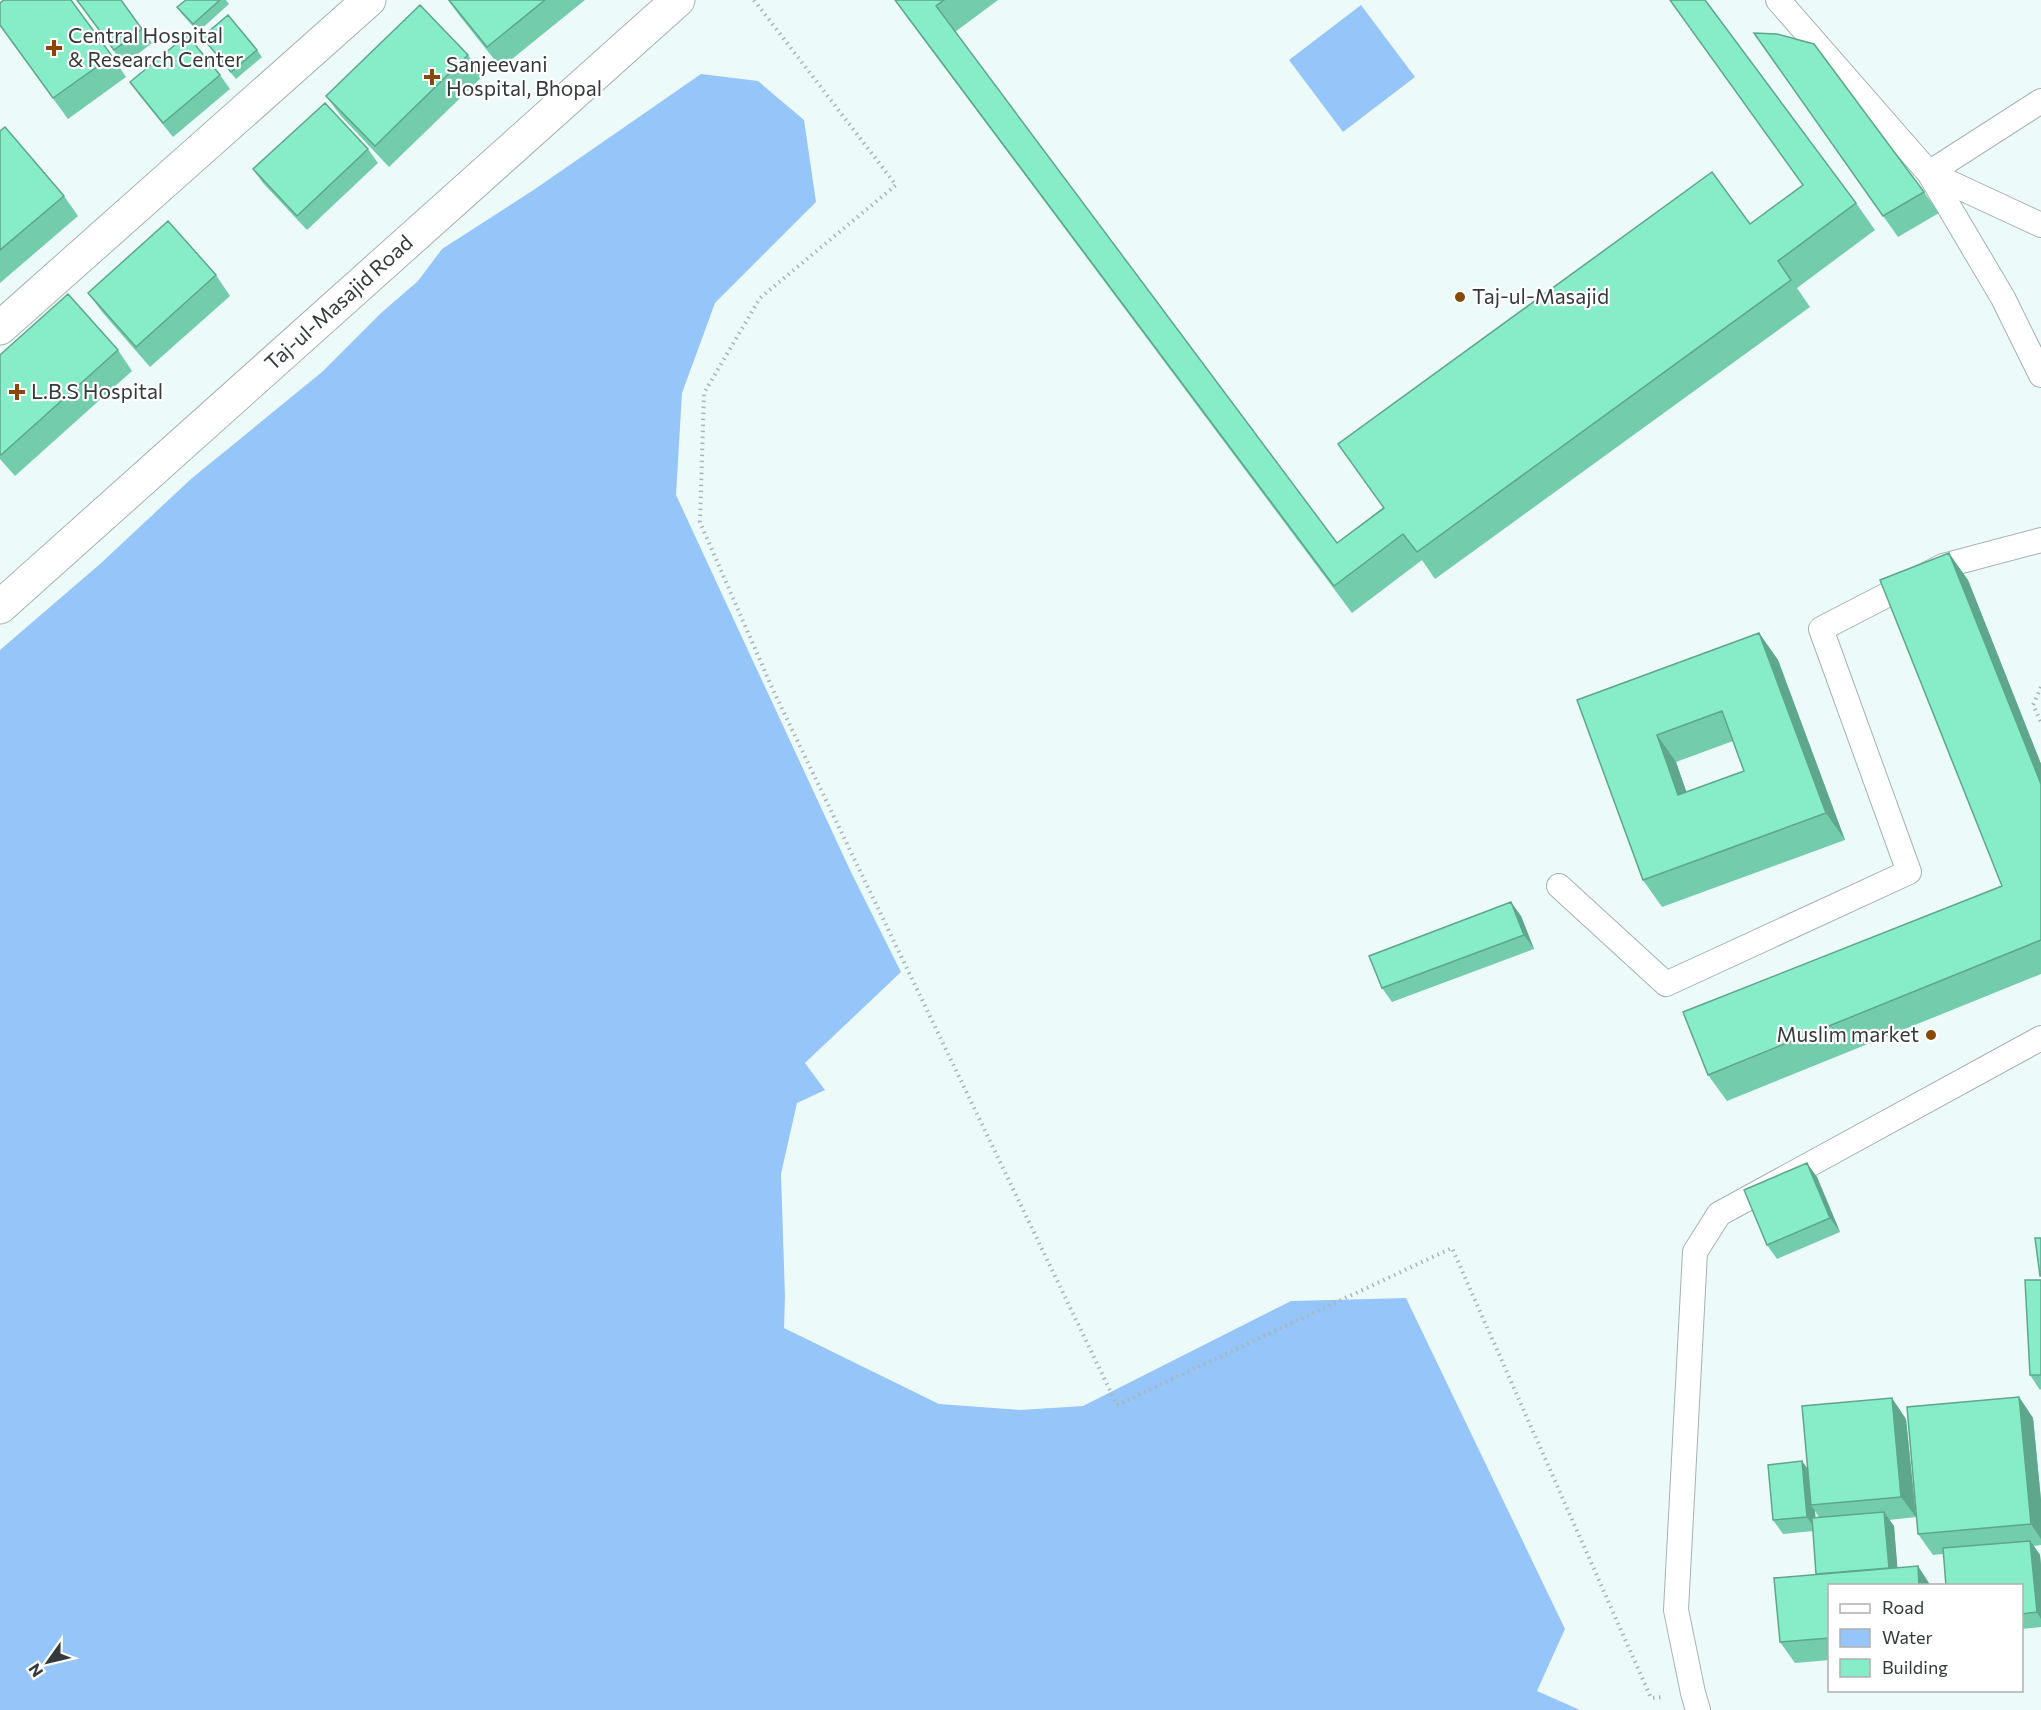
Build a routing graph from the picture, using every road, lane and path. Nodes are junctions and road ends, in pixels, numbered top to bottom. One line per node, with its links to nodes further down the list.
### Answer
1 (369, 0): 8 (main road)
2 (678, 0): 11 (main road, Taj-ul-Masajid Road)
3 (754, 0): 16 (path)
4 (1778, 0): 6 (lane)
5 (2041, 101): 6 (lane)
6 (1929, 173): 7 (lane); 9 (lane)
7 (2041, 225)
8 (0, 328)
9 (2041, 375)
10 (2041, 540): 14 (lane)
11 (0, 607)
12 (2041, 687): 13 (path)
13 (2041, 722)
14 (1559, 886)
15 (2041, 1038): 16 (lane)
16 (1696, 1702)

